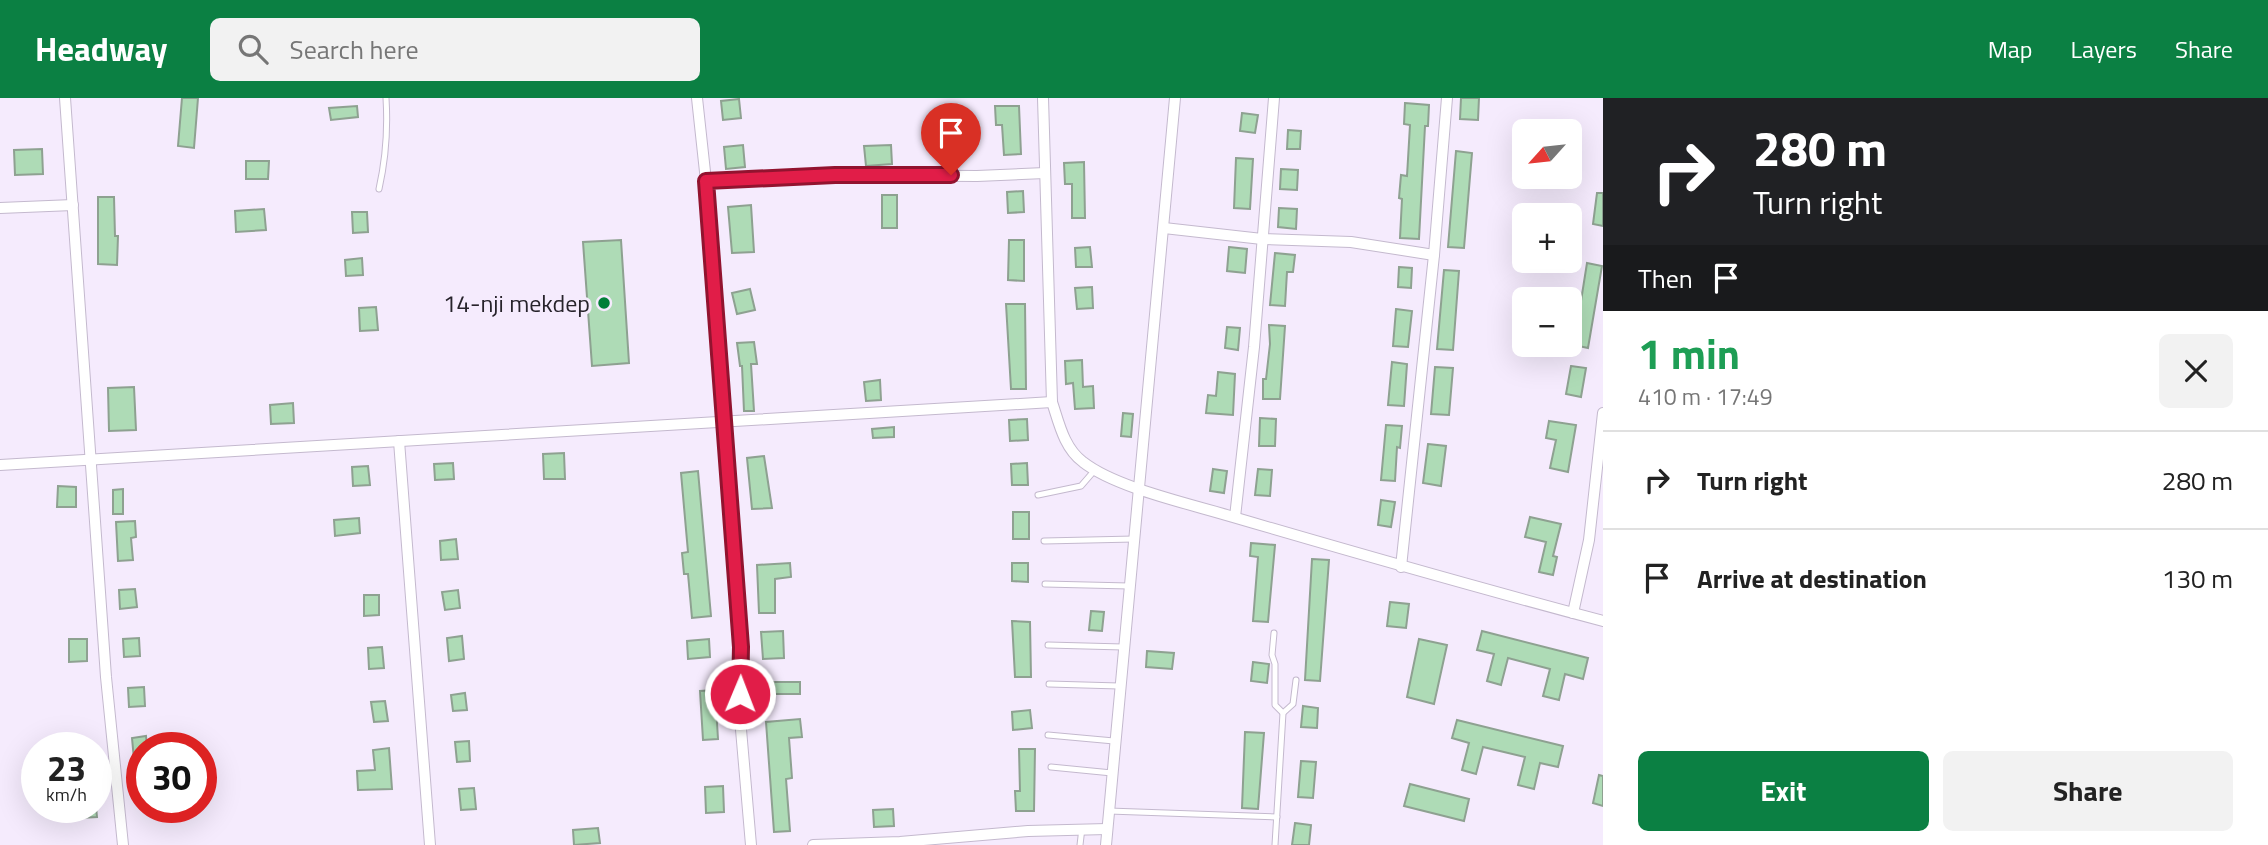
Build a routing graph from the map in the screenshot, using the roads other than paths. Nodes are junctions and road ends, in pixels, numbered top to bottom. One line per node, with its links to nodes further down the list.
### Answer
1 (65, 98): 11 (street)
2 (386, 98): 10 (lane)
3 (697, 98): 9 (street)
4 (1043, 98): 8 (street)
5 (1175, 98): 13 (street)
6 (1274, 98): 14 (street)
7 (1447, 98): 15 (street)
8 (1045, 173): 9 (street); 16 (street)
9 (706, 181): 18 (street)
10 (379, 189)
11 (73, 205): 12 (street); 20 (street)
12 (0, 208)
13 (1164, 228): 14 (street); 23 (street)
14 (1262, 239): 15 (street); 25 (street)
15 (1434, 255): 28 (street)
16 (1052, 402): 18 (street); 22 (street)
17 (1603, 413): 31 (street)
18 (724, 422): 19 (street); 50 (street)
19 (399, 441): 20 (street); 49 (street)
20 (92, 460): 21 (street); 48 (street)
21 (0, 465)
22 (1095, 470): 23 (street); 24 (lane)
23 (1139, 488): 25 (street); 26 (street)
24 (1038, 495)
25 (1235, 517): 28 (street)
26 (1134, 539): 27 (lane); 30 (street)
27 (1044, 541)
28 (1401, 567): 31 (street)
29 (1045, 584): 30 (lane)
30 (1129, 586): 35 (street)
31 (1573, 613): 32 (street)
32 (1603, 621)
33 (1274, 633): 39 (lane)
34 (1048, 645): 35 (lane)
35 (1123, 647): 38 (street)
36 (1296, 680): 39 (lane)
37 (1049, 684): 38 (lane)
38 (1119, 687): 41 (street)
39 (1283, 713): 45 (lane)
40 (1048, 735): 41 (lane)
41 (1115, 741): 43 (street)
42 (1051, 767): 43 (lane)
43 (1112, 773): 44 (street)
44 (1109, 811): 45 (lane); 47 (street)
45 (1277, 817): 54 (lane)
46 (1082, 828): 47 (street); 51 (street); 52 (lane)
47 (1107, 829): 53 (street)
48 (122, 845)
49 (430, 845)
50 (751, 845)
51 (813, 845)
52 (1080, 845)
53 (1106, 845)
54 (1275, 845)

